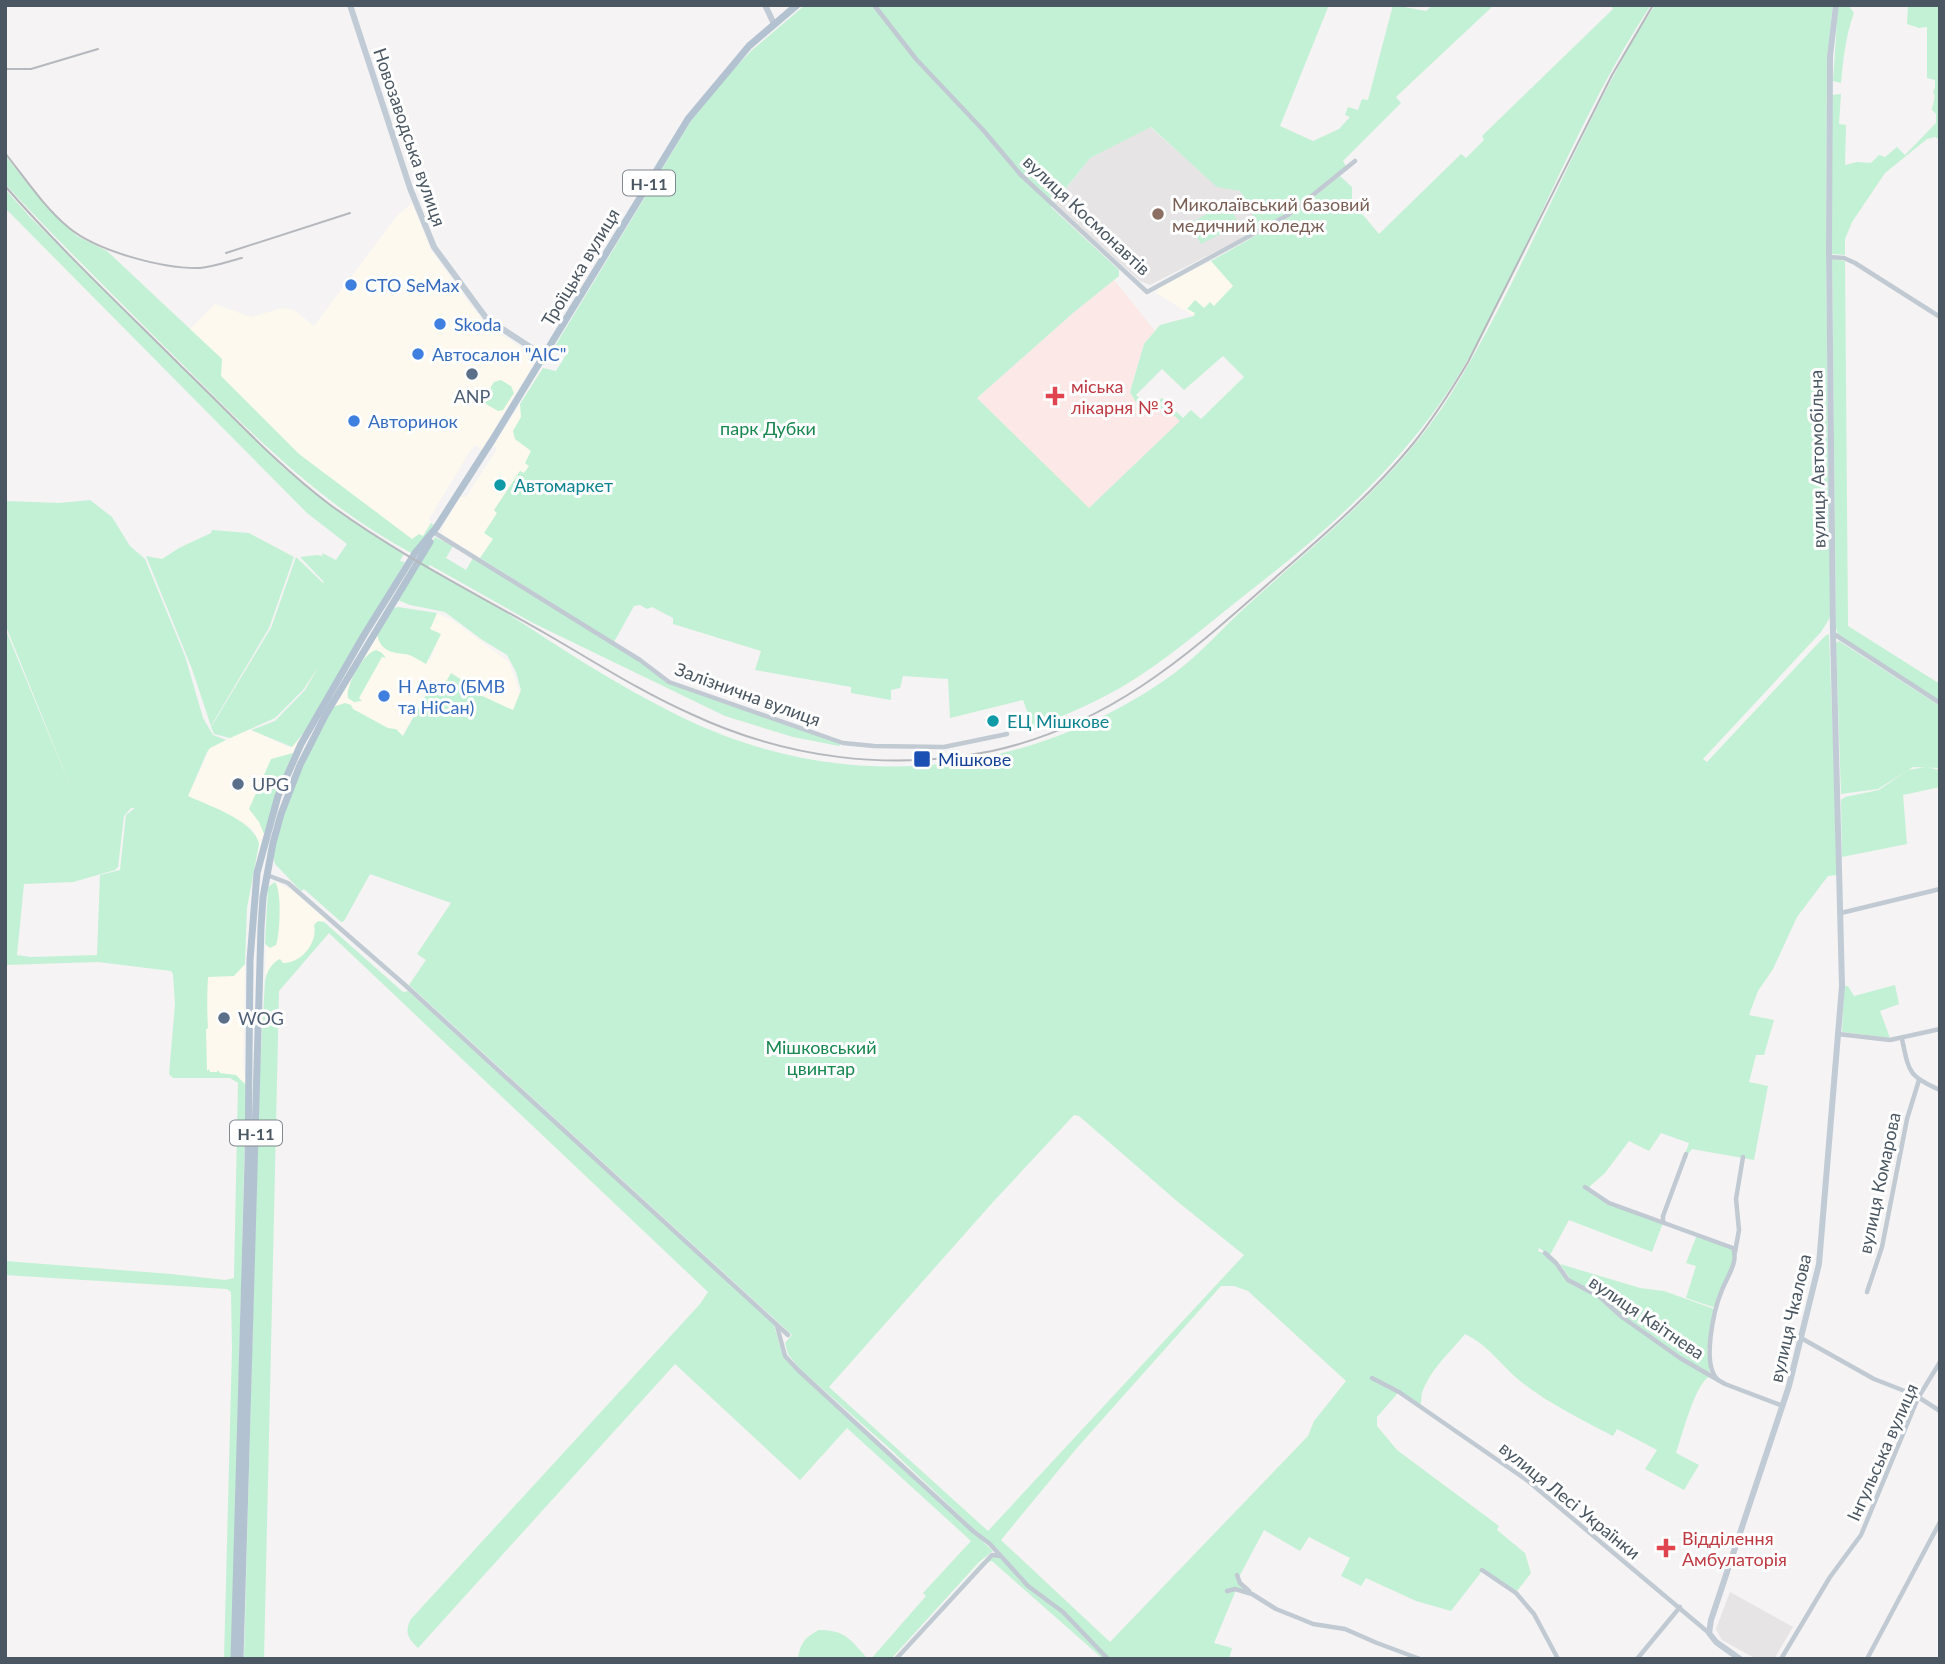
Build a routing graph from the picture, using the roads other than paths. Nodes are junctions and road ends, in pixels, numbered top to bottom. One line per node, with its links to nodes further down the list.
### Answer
1 (350, 5): 10 (street, Новозаводська вулиця)
2 (765, 5): 6 (street)
3 (797, 5): 6 (main road, Троїцька вулиця / Н-11)
4 (874, 5): 7 (street, вулиця Космонавтів)
5 (1836, 5): 8 (street, вулиця Автомобільна)
6 (774, 24): 10 (main road, Троїцька вулиця / Н-11)
7 (1354, 161)
8 (1829, 257): 9 (street); 12 (street, вулиця Автомобільна)
9 (1940, 317)
10 (544, 356): 11 (main road, Троїцька вулиця / Н-11)
11 (435, 530): 14 (street, Залізнична вулиця); 15 (main road, Н-11); 47 (main road, Н-11)
12 (1833, 634): 13 (street); 17 (street, вулиця Автомобільна)
13 (1940, 703)
14 (1007, 734)
15 (267, 875): 30 (street); 48 (main road, Н-11)
16 (1940, 889): 17 (street)
17 (1841, 913): 19 (street, вулиця Чкалова)
18 (1940, 1029): 20 (street)
19 (1838, 1034): 20 (street); 32 (street, вулиця Чкалова)
20 (1902, 1039): 21 (street)
21 (1919, 1080): 22 (street); 29 (street, вулиця Комарова)
22 (1940, 1090)
23 (1686, 1154): 26 (street)
24 (1742, 1157): 27 (street)
25 (1585, 1188): 26 (street)
26 (1663, 1222): 27 (street)
27 (1735, 1252): 35 (street)
28 (1545, 1253): 35 (street, вулиця Квітнева)
29 (1867, 1292)
30 (777, 1325): 31 (street); 40 (street)
31 (788, 1335)
32 (1801, 1339): 36 (street); 37 (street, вулиця Чкалова)
33 (1940, 1362): 36 (street, Інгульська вулиця)
34 (1372, 1378): 45 (street, вулиця Лесі Українки)
35 (1718, 1380): 37 (street, вулиця Квітнева)
36 (1918, 1398): 38 (street); 55 (street, Інгульська вулиця)
37 (1783, 1406): 46 (street, вулиця Чкалова)
38 (1940, 1411)
39 (1940, 1522): 56 (street)
40 (994, 1552): 49 (street); 50 (street)
41 (1482, 1570): 52 (street)
42 (1237, 1575): 44 (street)
43 (1227, 1591): 44 (street)
44 (1252, 1594): 51 (street)
45 (1680, 1607): 46 (street, вулиця Лесі Українки); 53 (street)
46 (1709, 1633): 54 (street, вулиця Лесі Українки)
47 (234, 1659)
48 (240, 1659)
49 (896, 1659)
50 (1108, 1659)
51 (1420, 1659)
52 (1558, 1659)
53 (1637, 1659)
54 (1741, 1659)
55 (1781, 1659)
56 (1867, 1659)

